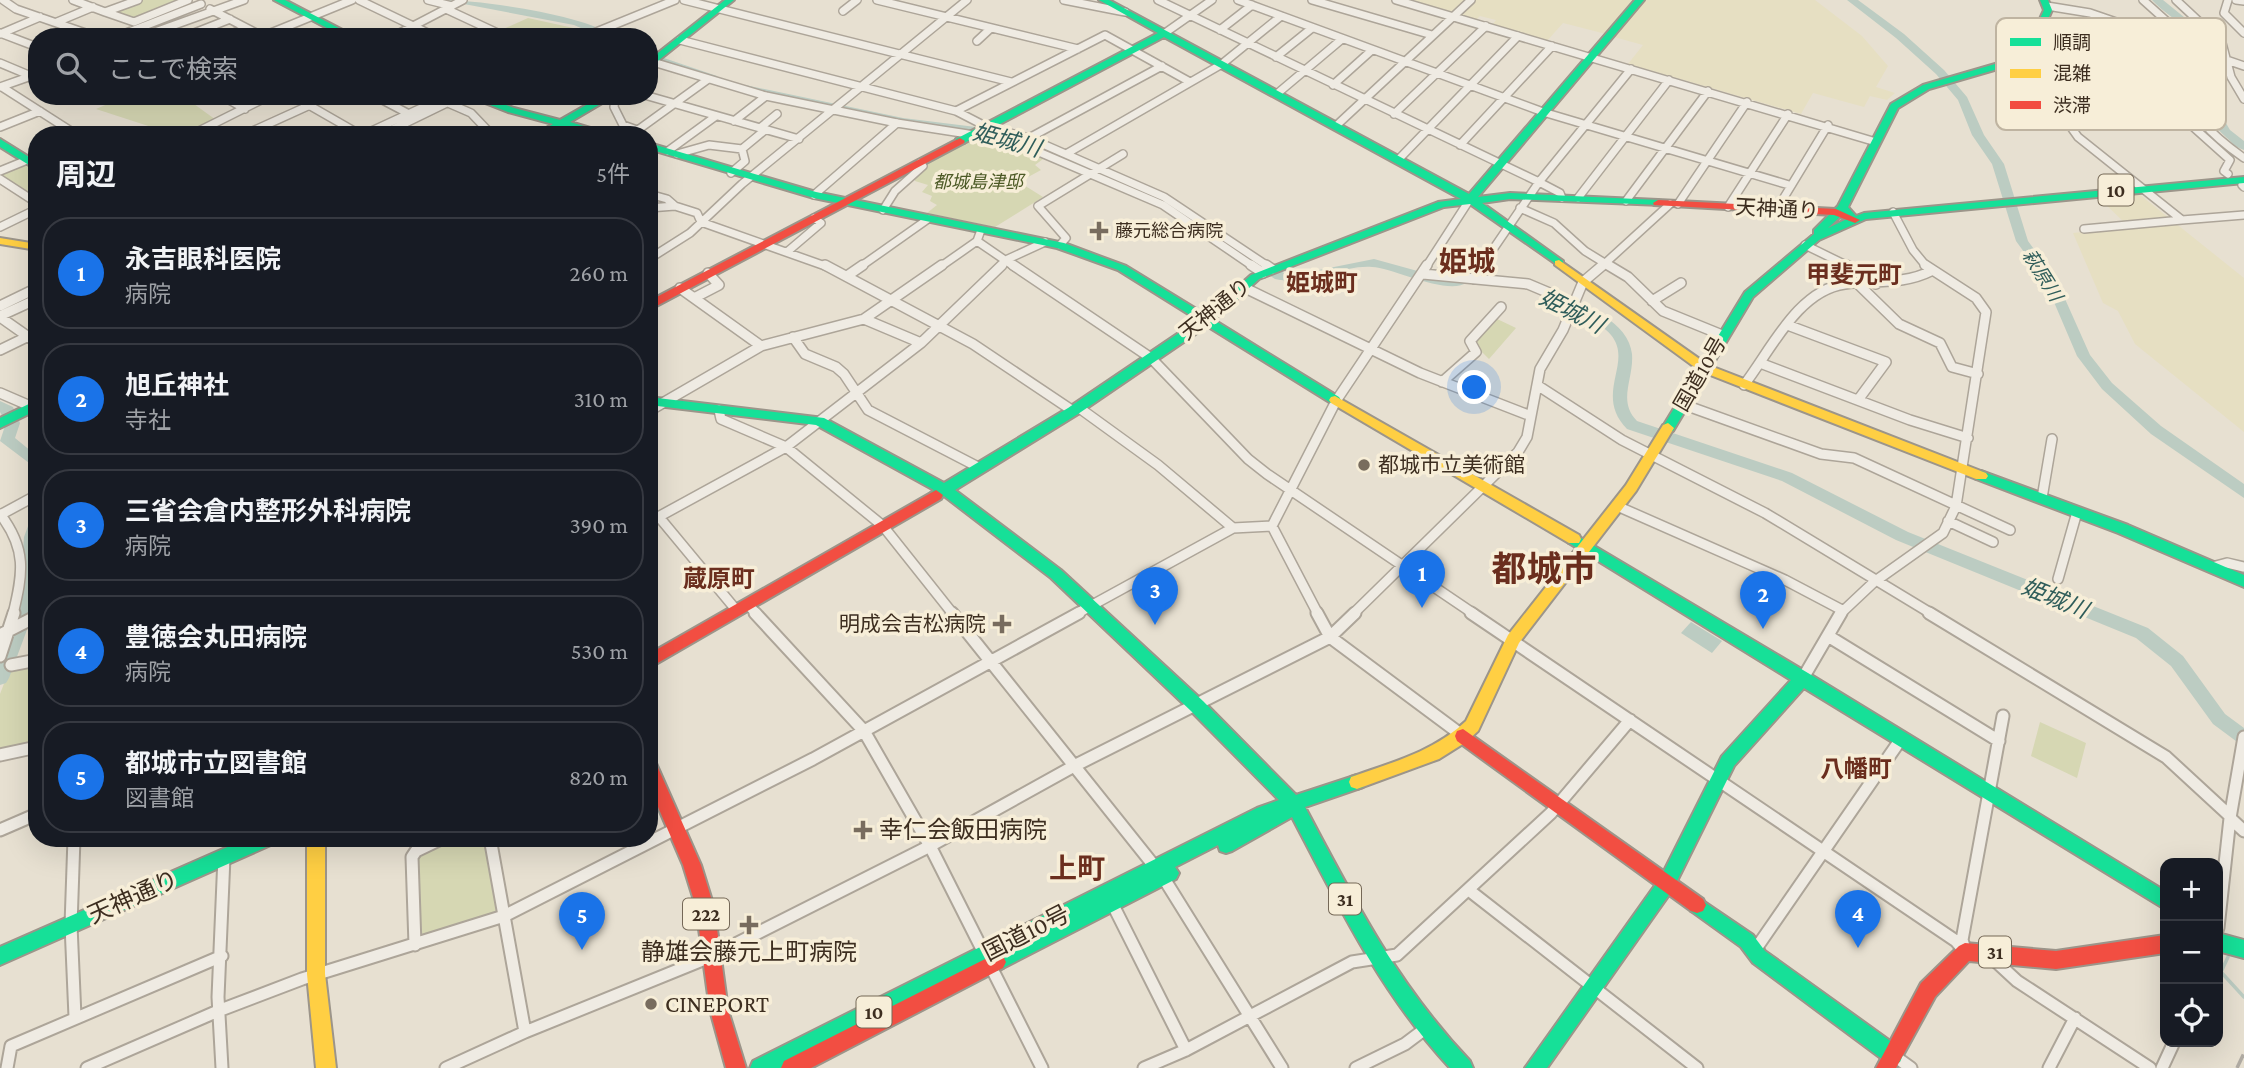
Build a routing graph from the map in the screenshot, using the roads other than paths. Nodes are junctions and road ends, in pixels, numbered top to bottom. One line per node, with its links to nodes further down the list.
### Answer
1 (2, 0): 42 (street)
2 (73, 0): 35 (street)
3 (138, 0): 38 (street)
4 (188, 0): 38 (street)
5 (194, 0): 31 (street)
6 (244, 0): 36 (street)
7 (278, 0): 43 (main road)
8 (352, 0): 43 (street)
9 (359, 0): 51 (street)
10 (428, 0): 33 (street)
11 (675, 0): 64 (street)
12 (685, 0): 32 (street); 65 (street)
13 (857, 0): 37 (street)
14 (877, 0): 44 (street)
15 (967, 0): 44 (street)
16 (1064, 0): 39 (street)
17 (1103, 0): 39 (main road)
18 (1212, 0): 40 (street)
19 (1238, 0): 34 (street)
20 (1312, 0): 71 (street)
21 (1396, 0): 45 (street)
22 (1471, 0): 45 (street)
23 (1640, 0): 84 (main road)
24 (2143, 0): 47 (street)
25 (2176, 0): 48 (street)
26 (2228, 0): 70 (street)
27 (2236, 0): 29 (street)
28 (1162, 1): 40 (street)
29 (2244, 1)
30 (2046, 3): 46 (street)
31 (201, 4): 36 (street); 55 (street)
32 (724, 4): 74 (main road); 82 (street)
33 (454, 5): 51 (street); 63 (street)
34 (1252, 5): 41 (street); 67 (street)
35 (93, 7): 38 (street); 50 (street)
36 (213, 11): 49 (street); 56 (street)
37 (843, 11)
38 (105, 12)
39 (1125, 12): 69 (main road)
40 (1191, 15): 67 (street); 69 (street)
41 (1281, 16): 53 (street); 76 (street)
42 (40, 17): 50 (street); 68 (street)
43 (312, 17): 59 (street); 60 (main road)
44 (947, 17): 66 (street); 82 (street)
45 (1453, 17): 52 (street); 71 (street)
46 (2104, 18)
47 (2164, 18)
48 (2197, 18)
49 (230, 19): 57 (street); 58 (street)
50 (57, 22): 54 (street)
51 (413, 26): 61 (street); 62 (street)
52 (1486, 26): 72 (street); 98 (street)
53 (1312, 27): 73 (street); 83 (street)
54 (73, 28)
55 (139, 28)
56 (166, 28)
57 (207, 28)
58 (246, 28)
59 (285, 28)
60 (334, 28)
61 (409, 28)
62 (417, 28)
63 (491, 28)
64 (612, 28)
65 (612, 28)
66 (991, 28): 75 (street); 79 (street)
67 (1220, 30): 76 (street)
68 (0, 33): 77 (street)
69 (1165, 33): 81 (main road); 90 (main road)
70 (2244, 33)
71 (1432, 35): 86 (street)
72 (1518, 36): 78 (street); 105 (street)
73 (1342, 39): 80 (street); 96 (street)
74 (680, 40): 85 (main road); 107 (street)
75 (977, 40)
76 (1248, 43): 83 (street); 90 (street)
77 (28, 44)
78 (1552, 46): 84 (street); 111 (street)
79 (1078, 49): 81 (street); 102 (street)
80 (1373, 50): 86 (street); 104 (street)
81 (1134, 51): 92 (street); 158 (main road)
82 (901, 55): 102 (street); 107 (street)
83 (1276, 57): 96 (street)
84 (1591, 57): 95 (street); 133 (main road)
85 (658, 58)
86 (1405, 61): 98 (street); 113 (street)
87 (2226, 61): 93 (street)
88 (658, 62): 101 (street)
89 (0, 63): 97 (street)
90 (1222, 64): 103 (street); 109 (main road)
91 (2226, 64): 114 (street)
92 (1162, 66): 103 (street); 164 (street)
93 (2244, 66)
94 (1996, 67): 167 (main road)
95 (1631, 69): 100 (street); 143 (street)
96 (1304, 71): 104 (street); 109 (street)
97 (28, 73)
98 (1437, 73): 105 (street); 136 (street)
99 (28, 77): 106 (street)
100 (1669, 79): 108 (street); 163 (street)
101 (707, 80): 110 (street); 117 (street)
102 (1011, 82): 132 (street)
103 (1191, 82): 173 (street)
104 (1333, 85): 113 (street)
105 (1470, 86): 111 (street); 159 (street)
106 (1, 87): 116 (street)
107 (861, 88): 129 (street); 132 (street)
108 (1708, 91): 115 (street); 169 (street)
109 (1278, 93): 142 (main road)
110 (766, 96): 129 (street); 139 (street)
111 (1504, 98): 133 (street); 168 (street)
112 (658, 99): 117 (street)
113 (1365, 99): 136 (street); 142 (street)
114 (2244, 99)
115 (1747, 102): 137 (street); 178 (street)
116 (28, 104)
117 (673, 104): 138 (street); 155 (street)
118 (30, 105): 131 (street)
119 (238, 105): 130 (street)
120 (250, 105): 130 (street)
121 (310, 105): 147 (street); 148 (street)
122 (392, 105): 134 (street)
123 (433, 105): 134 (street)
124 (438, 105): 150 (street)
125 (456, 105): 151 (street)
126 (502, 105): 140 (main road)
127 (594, 105): 140 (main road)
128 (614, 105): 154 (street)
129 (838, 107): 141 (street); 165 (street)
130 (244, 108): 146 (street)
131 (40, 111): 145 (street); 156 (street)
132 (956, 111): 158 (street)
133 (1543, 113): 143 (street); 181 (main road)
134 (409, 114): 149 (street)
135 (777, 114): 157 (street)
136 (1394, 114): 159 (street)
137 (1788, 114): 144 (street); 185 (street)
138 (716, 116): 139 (street); 172 (street)
139 (734, 121): 157 (street)
140 (562, 123): 152 (main road); 153 (main road)
141 (897, 124): 158 (street); 193 (street)
142 (1337, 125): 177 (main road)
143 (1586, 125): 163 (street); 189 (street)
144 (1828, 125): 167 (street); 191 (street)
145 (63, 126)
146 (209, 126)
147 (264, 126)
148 (346, 126)
149 (382, 126)
150 (398, 126)
151 (483, 126)
152 (556, 126)
153 (574, 126)
154 (625, 126)
155 (642, 126)
156 (0, 127)
157 (763, 129): 165 (street); 171 (street)
158 (981, 130): 164 (street); 180 (main road); 182 (street)
159 (1427, 130): 168 (street); 177 (street)
160 (2072, 130): 192 (street)
161 (2197, 130): 186 (street)
162 (2208, 130): 176 (street)
163 (1624, 136): 169 (street); 197 (street)
164 (1028, 138): 173 (street)
165 (799, 139): 187 (street)
166 (0, 142): 175 (main road)
167 (1876, 142): 208 (main road)
168 (1460, 145): 181 (street)
169 (1665, 148): 178 (street); 199 (street)
170 (658, 149): 172 (main road)
171 (741, 149): 172 (street); 184 (street)
172 (673, 153): 184 (main road)
173 (1066, 154): 182 (street)
174 (1123, 154): 182 (street)
175 (28, 158)
176 (2244, 158)
177 (1399, 159): 198 (main road)
178 (1707, 161): 185 (street); 202 (street)
179 (28, 163): 183 (street)
180 (920, 163): 200 (main road); 207 (street)
181 (1499, 164): 189 (street); 198 (main road)
182 (1095, 171): 224 (street); 231 (street)
183 (0, 172)
184 (731, 173): 187 (main road)
185 (1748, 173): 191 (street); 204 (street)
186 (2228, 174)
187 (749, 178): 193 (main road); 216 (street)
188 (0, 179): 194 (street)
189 (1539, 182): 196 (street); 201 (street)
190 (2243, 184): 192 (main road, 国道10号 / 10)
191 (1790, 185): 206 (street)
192 (2141, 188): 210 (main road, 国道10号 / 10); 215 (street)
193 (814, 195): 200 (main road)
194 (28, 196)
195 (658, 196): 203 (street)
196 (1562, 198): 197 (main road, 天神通り); 201 (main road, 天神通り)
197 (1578, 198): 199 (main road, 天神通り)
198 (1470, 199): 201 (main road, 天神通り); 217 (main road); 231 (main road, 天神通り); 234 (street)
199 (1626, 201): 202 (main road, 天神通り)
200 (845, 202): 207 (main road); 212 (main road)
201 (1524, 202): 217 (street); 229 (street)
202 (1674, 204): 204 (main road, 天神通り); 229 (street)
203 (675, 206): 205 (street); 216 (street)
204 (1728, 206): 206 (main road, 天神通り)
205 (658, 207)
206 (1777, 209): 208 (main road, 天神通り)
207 (883, 210): 213 (main road)
208 (1838, 210): 210 (main road); 214 (main road); 222 (main road)
209 (28, 213): 218 (street)
210 (1885, 213): 214 (main road, 国道10号 / 10); 230 (street)
211 (2244, 215): 215 (street)
212 (814, 218): 223 (main road); 226 (street)
213 (928, 219): 220 (main road); 233 (street)
214 (1855, 220): 222 (main road, 国道10号 / 10)
215 (2182, 220): 219 (street)
216 (701, 222): 223 (street); 227 (street)
217 (1507, 225): 235 (street); 236 (main road)
218 (0, 227)
219 (2084, 229)
220 (979, 235): 224 (main road); 228 (street); 245 (street)
221 (0, 240): 225 (main road)
222 (1810, 242): 239 (street); 256 (main road, 国道10号 / 10)
223 (764, 243): 226 (street); 232 (main road)
224 (1053, 244): 228 (street); 253 (main road)
225 (28, 245)
226 (787, 252): 233 (street)
227 (658, 253)
228 (1008, 260): 254 (street); 263 (street)
229 (1605, 264): 236 (street); 246 (street)
230 (1931, 271): 239 (street); 266 (street)
231 (1267, 272): 240 (main road, 天神通り)
232 (708, 273): 241 (main road); 243 (street)
233 (847, 276): 245 (street)
234 (1421, 278): 235 (street); 262 (street)
235 (1473, 279): 249 (street)
236 (1583, 282): 249 (street); 265 (main road)
237 (1681, 283): 246 (street)
238 (1858, 284): 239 (street); 255 (street); 266 (street)
239 (1876, 284)
240 (1241, 286): 253 (main road, 天神通り); 262 (street)
241 (680, 288): 243 (street); 244 (main road)
242 (28, 292): 248 (street)
243 (694, 298): 260 (street)
244 (658, 301)
245 (891, 301): 252 (street); 254 (street)
246 (1652, 301): 256 (street)
247 (28, 303): 251 (street)
248 (0, 306)
249 (1572, 306): 269 (street)
250 (1501, 307): 267 (street)
251 (0, 317): 257 (street)
252 (864, 320): 258 (street); 259 (street)
253 (1208, 320): 263 (main road, 天神通り); 274 (main road)
254 (938, 324): 259 (street); 278 (street)
255 (1790, 326): 264 (street); 272 (street)
256 (1722, 335): 265 (main road, 国道10号 / 10)
257 (27, 336): 261 (street)
258 (793, 337): 260 (street); 271 (street)
259 (921, 343): 271 (street)
260 (761, 346): 273 (street)
261 (0, 350)
262 (1372, 351): 267 (street); 274 (street)
263 (1152, 358): 278 (main road, 天神通り); 292 (street)
264 (1760, 363): 268 (street); 272 (street)
265 (1703, 368): 268 (main road); 276 (main road, 国道10号 / 10)
266 (1978, 373): 284 (street)
267 (1442, 382): 281 (street)
268 (1744, 384): 289 (main road)
269 (1537, 385): 281 (street); 287 (street)
270 (0, 393): 277 (street)
271 (855, 393): 282 (street); 288 (street)
272 (1858, 400): 284 (street)
273 (658, 401)
274 (1336, 401): 290 (main road); 292 (street)
275 (658, 402): 280 (main road)
276 (1682, 404): 287 (main road, 国道10号 / 10); 296 (street)
277 (28, 406)
278 (1075, 409): 288 (main road, 天神通り); 304 (street)
279 (28, 410): 283 (main road)
280 (719, 410): 282 (main road); 286 (street)
281 (1531, 416): 290 (street)
282 (820, 421): 286 (street); 291 (main road)
283 (3, 422)
284 (1968, 438): 289 (street)
285 (2052, 439): 293 (street)
286 (786, 447): 299 (street); 302 (street)
287 (1654, 454): 295 (main road, 国道10号 / 10); 312 (street)
288 (980, 468): 291 (main road, 天神通り)
289 (1962, 468): 293 (main road); 296 (street)
290 (1484, 485): 307 (main road); 308 (street)
291 (945, 490): 302 (main road, 天神通り); 314 (main road)
292 (1293, 491): 303 (street); 308 (street)
293 (2042, 498): 297 (main road)
294 (28, 500): 298 (street)
295 (1617, 506): 307 (main road, 国道10号 / 10); 316 (street)
296 (1956, 506): 300 (street); 305 (street)
297 (2077, 512): 309 (main road); 311 (street)
298 (0, 514): 318 (street)
299 (658, 518)
300 (1948, 522): 306 (street); 312 (street)
301 (658, 524): 315 (street)
302 (883, 526): 315 (main road, 天神通り); 326 (street)
303 (1272, 526): 304 (street); 321 (street)
304 (1233, 528): 314 (street)
305 (2010, 530)
306 (1993, 542)
307 (1586, 546): 322 (main road, 国道10号 / 10); 328 (main road)
308 (1403, 566): 321 (street); 322 (street)
309 (2212, 567): 310 (street); 313 (main road)
310 (2244, 567)
311 (2058, 579)
312 (1874, 582): 316 (street); 345 (street)
313 (2244, 582)
314 (1090, 605): 326 (street); 329 (main road)
315 (743, 608): 324 (main road, 天神通り); 332 (street)
316 (1842, 611): 320 (street)
317 (28, 620): 318 (street)
318 (11, 629): 319 (street); 323 (street)
319 (0, 635)
320 (1828, 636): 328 (street); 336 (street)
321 (1330, 637): 329 (street); 333 (street)
322 (1513, 639): 331 (street); 333 (main road, 国道10号 / 10)
323 (0, 656)
324 (658, 657)
325 (28, 662): 327 (street)
326 (994, 662): 332 (street); 339 (street)
327 (11, 665)
328 (1803, 678): 334 (main road); 340 (main road)
329 (1197, 706): 339 (street); 344 (main road)
330 (2003, 716): 336 (street)
331 (1630, 720): 340 (street); 343 (street)
332 (864, 731): 348 (street); 351 (street)
333 (1463, 736): 343 (main road); 344 (main road, 国道10号 / 10)
334 (1900, 738): 342 (main road); 358 (street)
335 (2243, 740): 345 (street)
336 (1999, 741): 342 (street)
337 (28, 748): 338 (street)
338 (0, 755)
339 (1076, 765): 351 (street); 360 (street)
340 (1719, 783): 358 (street); 361 (main road)
341 (658, 787): 348 (main road, 222)
342 (1990, 794): 363 (main road); 374 (street)
343 (1559, 804): 361 (main road); 362 (street)
344 (1295, 805): 360 (main road, 国道10号 / 10); 378 (main road, 31)
345 (2230, 817): 349 (street); 366 (street)
346 (28, 818): 347 (street)
347 (0, 830)
348 (676, 830): 350 (street); 377 (main road, 222)
349 (2244, 831)
350 (658, 839)
351 (930, 846): 377 (street); 379 (street)
352 (74, 847): 367 (street)
353 (236, 847): 359 (main road, 天神通り)
354 (316, 847): 380 (main road)
355 (424, 847): 369 (street)
356 (492, 847): 365 (street)
357 (642, 847): 365 (street)
358 (1824, 852): 372 (street); 374 (street)
359 (224, 857): 367 (main road, 天神通り); 376 (street)
360 (1159, 873): 364 (main road, 国道10号 / 10); 379 (main road, 国道10号 / 10); 384 (street)
361 (1667, 883): 372 (main road); 381 (main road)
362 (1470, 891): 378 (street); 381 (street)
363 (2160, 898)
364 (1113, 905): 379 (main road, 国道10号 / 10); 389 (street)
365 (504, 916): 369 (street); 387 (street)
366 (2219, 921)
367 (71, 925): 375 (main road, 天神通り); 383 (street)
368 (2223, 943): 371 (main road)
369 (415, 945): 380 (street)
370 (2160, 945): 373 (main road, 31)
371 (2244, 949)
372 (1755, 950): 390 (main road)
373 (1984, 951): 374 (main road, 31); 385 (street)
374 (1965, 952): 390 (main road, 31)
375 (0, 956)
376 (222, 956): 382 (street); 383 (street)
377 (710, 957): 387 (street); 396 (main road, 222)
378 (1376, 958): 384 (street); 386 (main road, 31)
379 (989, 959): 397 (main road, 国道10号 / 10); 398 (main road, 国道10号 / 10); 399 (street)
380 (316, 974): 382 (street); 394 (main road)
381 (1593, 987): 404 (main road); 405 (street)
382 (218, 1010): 392 (street); 393 (street)
383 (75, 1017): 391 (street)
384 (1248, 1017): 389 (street); 401 (street)
385 (2075, 1018): 407 (street); 408 (street)
386 (1424, 1029): 402 (street); 403 (main road, 31)
387 (525, 1032): 395 (street)
388 (2172, 1047): 409 (street)
389 (1186, 1050): 400 (street)
390 (1890, 1062): 406 (street)
391 (7, 1068)
392 (87, 1068)
393 (222, 1068)
394 (326, 1068)
395 (446, 1068)
396 (736, 1068)
397 (760, 1068)
398 (791, 1068)
399 (1042, 1068)
400 (1144, 1068)
401 (1282, 1068)
402 (1356, 1068)
403 (1463, 1068)
404 (1535, 1068)
405 (1697, 1068)
406 (1911, 1068)
407 (2049, 1068)
408 (2150, 1068)
409 (2162, 1068)

